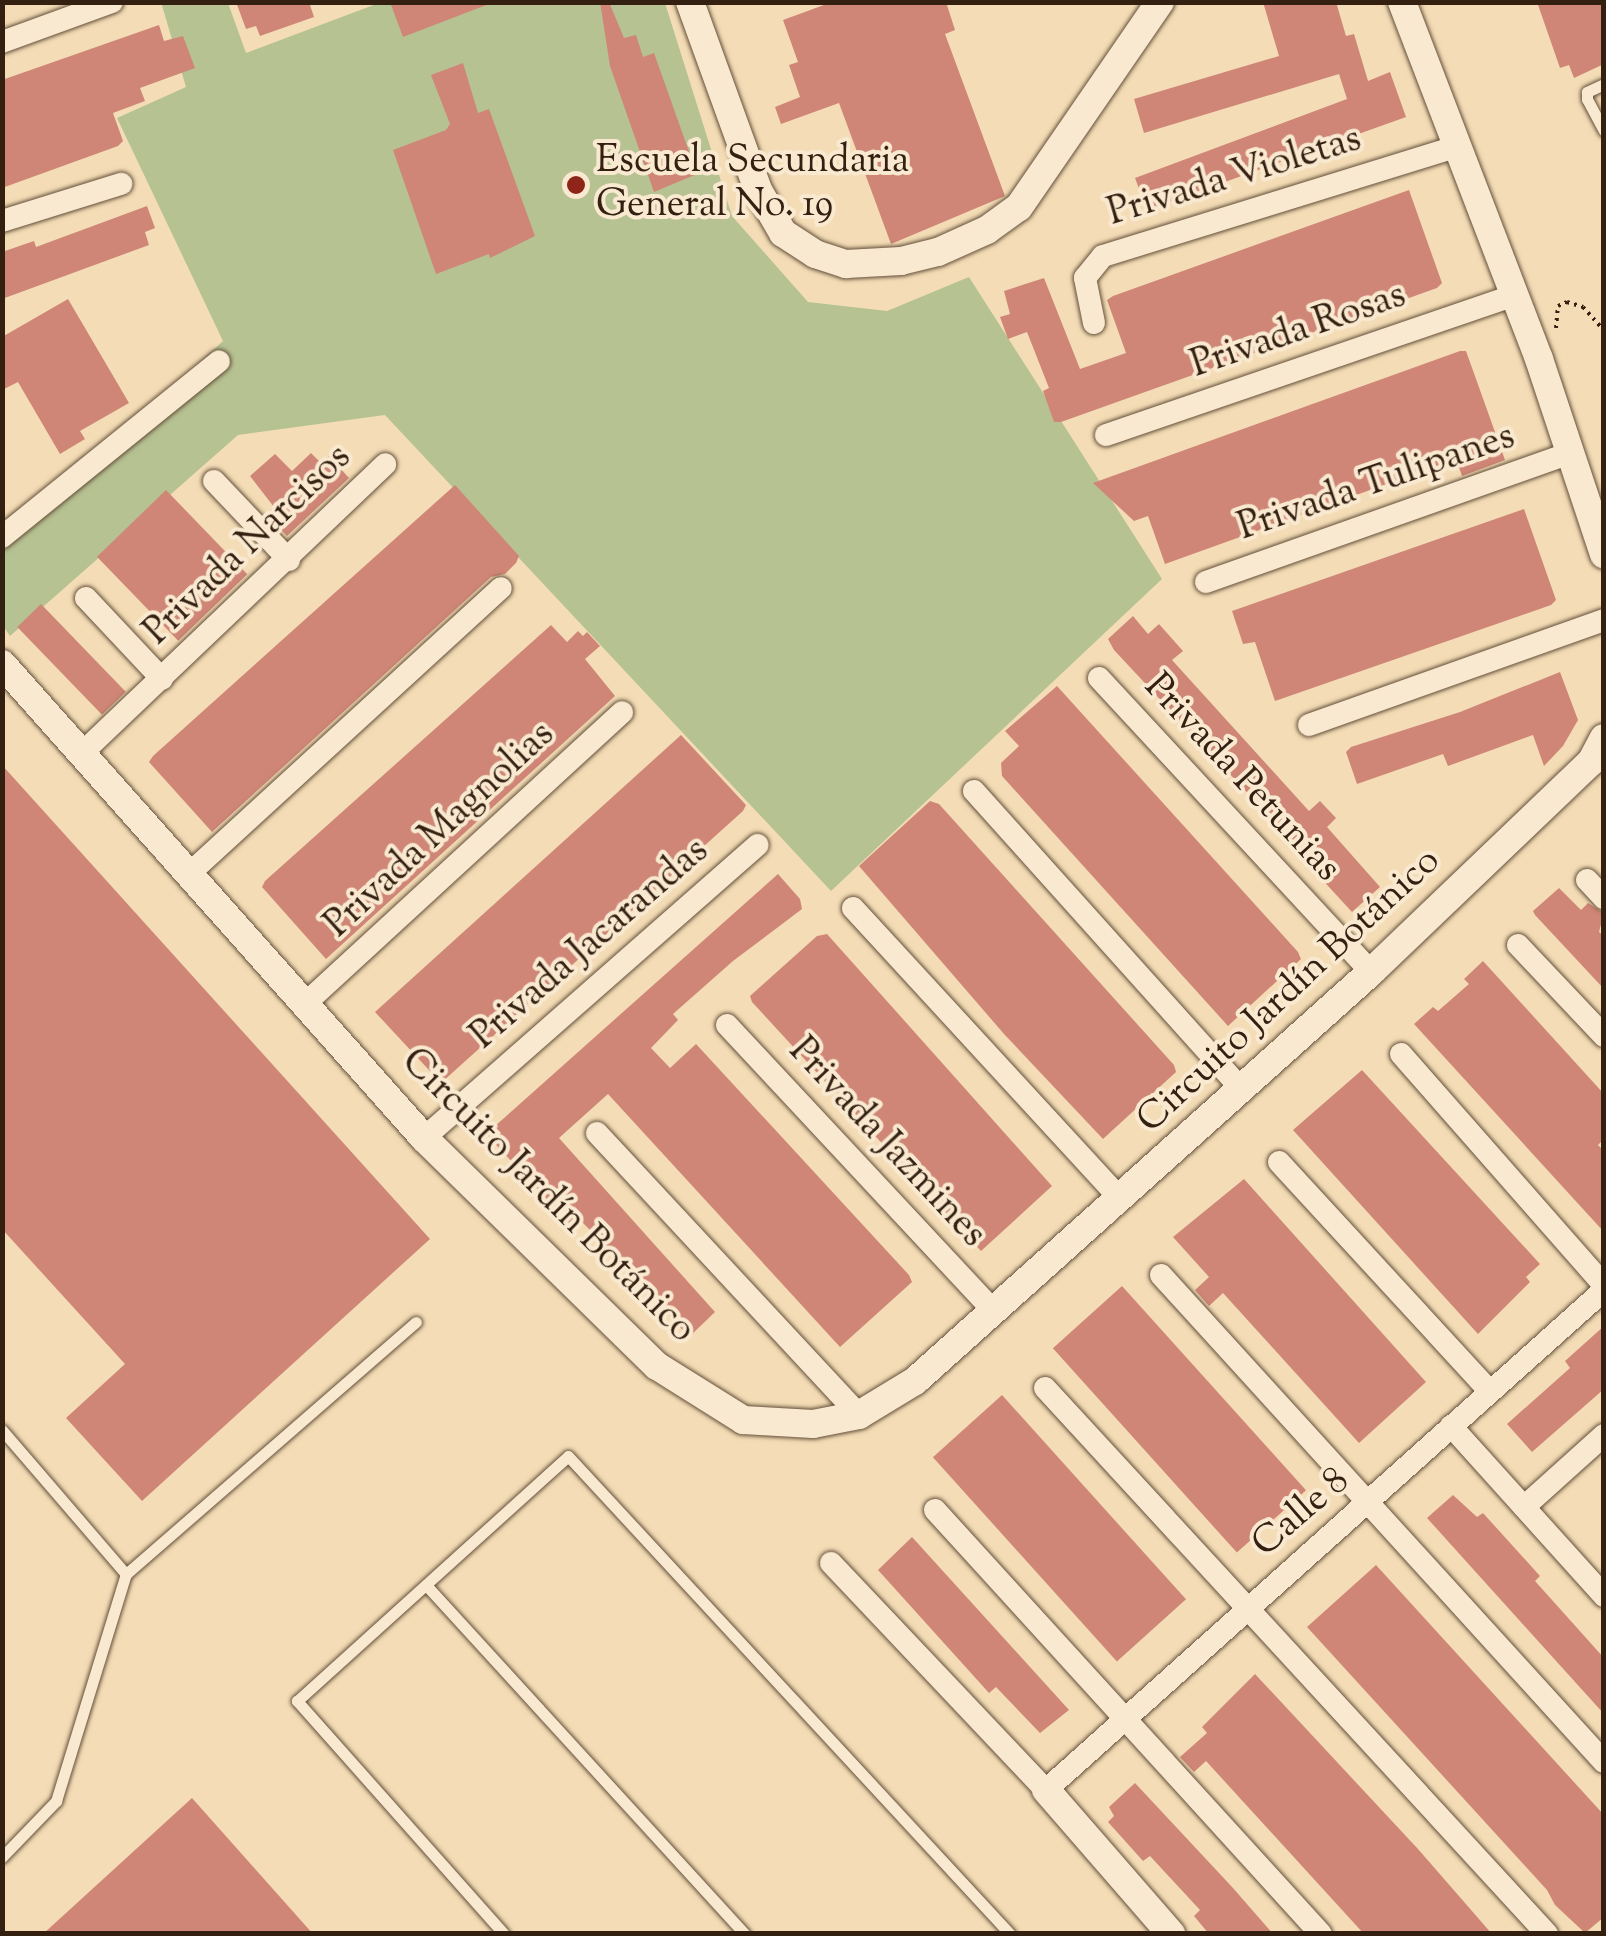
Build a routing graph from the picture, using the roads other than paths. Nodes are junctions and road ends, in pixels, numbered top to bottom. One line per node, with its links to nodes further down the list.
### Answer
1 (112, 2): 5 (street)
2 (690, 2): 3 (street)
3 (1160, 2)
4 (1402, 2): 8 (street)
5 (2, 42)
6 (1604, 84): 7 (lane)
7 (1604, 131)
8 (1459, 146): 11 (street); 12 (street, Privada Violetas)
9 (121, 184): 10 (street)
10 (2, 221)
11 (1514, 296): 14 (street, Privada Rosas); 15 (street)
12 (1094, 323)
13 (219, 360): 18 (street)
14 (1106, 435)
15 (1571, 453): 19 (street); 21 (street, Privada Tulipanes)
16 (386, 464): 20 (street, Privada Narcisos)
17 (214, 482): 20 (street)
18 (2, 537)
19 (1604, 554)
20 (289, 560): 27 (street, Privada Narcisos)
21 (1206, 582)
22 (501, 588): 34 (street)
23 (86, 598): 27 (street, Privada Narcisos)
24 (1604, 620): 29 (street)
25 (2, 664): 31 (street, Circuito Jardín Botánico)
26 (1099, 678): 39 (street, Privada Petunias)
27 (162, 679): 31 (street, Privada Narcisos)
28 (622, 712): 40 (street, Privada Magnolias)
29 (1310, 725)
30 (1604, 738): 39 (street, Circuito Jardín Botánico)
31 (81, 754): 34 (street, Circuito Jardín Botánico)
32 (974, 791): 44 (street)
33 (758, 845): 46 (street, Privada Jacarandas)
34 (191, 872): 40 (street, Circuito Jardín Botánico)
35 (1587, 880): 36 (street)
36 (1604, 898)
37 (854, 908): 48 (street)
38 (1518, 945): 42 (street)
39 (1371, 972): 44 (street, Circuito Jardín Botánico)
40 (307, 1002): 46 (street, Circuito Jardín Botánico)
41 (727, 1025): 51 (street, Privada Jazmines)
42 (1604, 1036)
43 (1401, 1054): 50 (street)
44 (1240, 1087): 48 (street, Circuito Jardín Botánico)
45 (597, 1132): 55 (street)
46 (424, 1138): 55 (street, Circuito Jardín Botánico)
47 (1279, 1162): 54 (street)
48 (1121, 1199): 51 (street, Circuito Jardín Botánico)
49 (1161, 1274): 59 (street)
50 (1604, 1287): 54 (street, Calle 8)
51 (994, 1311): 55 (street, Circuito Jardín Botánico)
52 (416, 1322): 63 (lane)
53 (1045, 1388): 66 (street)
54 (1489, 1390): 56 (street, Calle 8)
55 (859, 1415)
56 (1452, 1426): 59 (street, Calle 8); 60 (street)
57 (2, 1430): 63 (lane)
58 (1604, 1436): 60 (street)
59 (1371, 1501): 66 (street, Calle 8); 68 (street)
60 (1524, 1507): 65 (street)
61 (935, 1510): 67 (street)
62 (831, 1563): 69 (street)
63 (126, 1574): 70 (lane)
64 (426, 1585): 71 (lane); 72 (lane); 73 (lane)
65 (1604, 1596)
66 (1248, 1606): 67 (street, Calle 8); 76 (street)
67 (1125, 1716): 69 (street, Calle 8); 75 (street)
68 (1604, 1762)
69 (1046, 1790): 74 (street)
70 (2, 1858)
71 (504, 1934)
72 (745, 1934)
73 (1010, 1934)
74 (1171, 1934)
75 (1320, 1934)
76 (1547, 1934)

